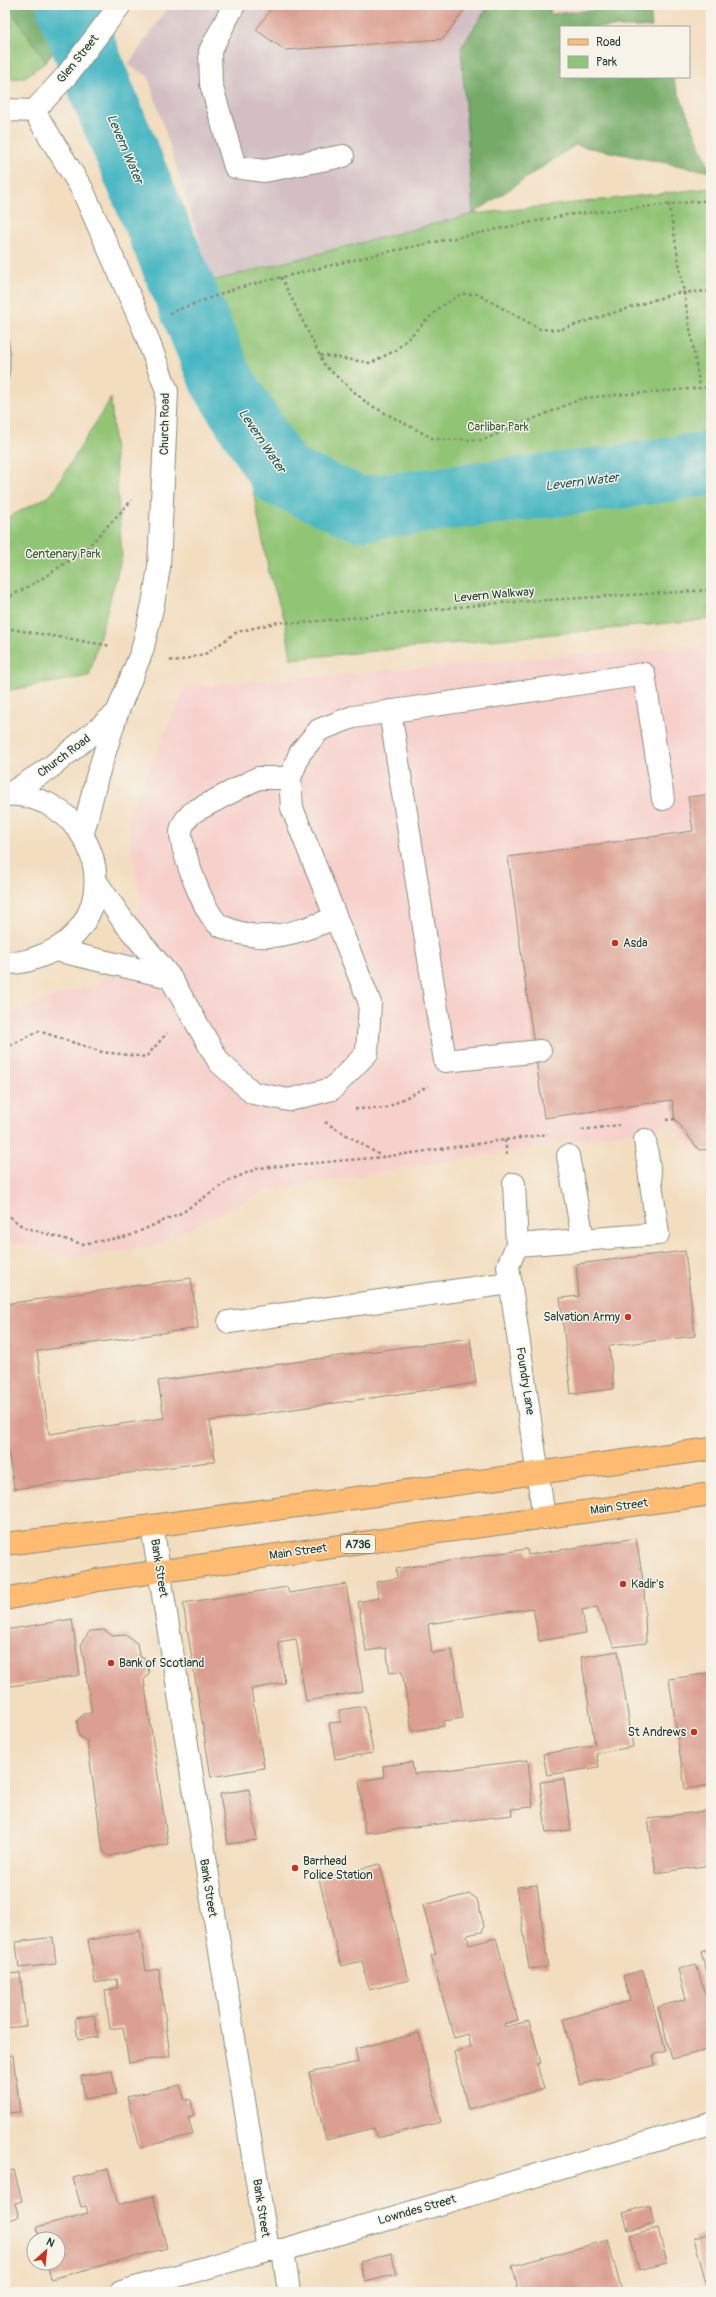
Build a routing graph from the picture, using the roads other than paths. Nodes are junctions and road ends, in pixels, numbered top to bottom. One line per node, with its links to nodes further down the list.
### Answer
1 (234, 5): 5 (street)
2 (118, 9): 4 (street, Glen Street)
3 (5, 110): 4 (street)
4 (34, 112): 7 (street, Church Road)
5 (343, 156)
6 (390, 711): 8 (street); 10 (street); 17 (street)
7 (117, 713): 9 (street, Church Road); 11 (street, Church Road)
8 (290, 778): 13 (street); 13 (street)
9 (7, 795): 11 (street)
10 (663, 798)
11 (83, 833): 12 (street)
12 (97, 883): 14 (street); 16 (street)
13 (336, 918): 16 (street)
14 (56, 950): 15 (street); 16 (street)
15 (7, 964)
16 (170, 977)
17 (540, 1051)
18 (645, 1140): 21 (street)
19 (568, 1156): 21 (street)
20 (514, 1184): 22 (street, Foundry Lane)
21 (582, 1238): 22 (street)
22 (517, 1245): 23 (street, Foundry Lane)
23 (510, 1283): 24 (street); 26 (street, Foundry Lane)
24 (229, 1322)
25 (711, 1449): 26 (main road)
26 (539, 1474): 28 (street, Foundry Lane); 29 (main road)
27 (711, 1494): 28 (main road, Main Street / A736)
28 (544, 1518): 31 (main road, Main Street / A736)
29 (152, 1526): 30 (main road); 31 (street, Bank Street)
30 (5, 1544)
31 (159, 1571): 32 (main road, Main Street / A736); 34 (street, Bank Street)
32 (5, 1599)
33 (711, 2124): 34 (street, Lowndes Street)
34 (275, 2250): 35 (street, Lowndes Street); 36 (street, Bank Street)
35 (121, 2292)
36 (288, 2292)

